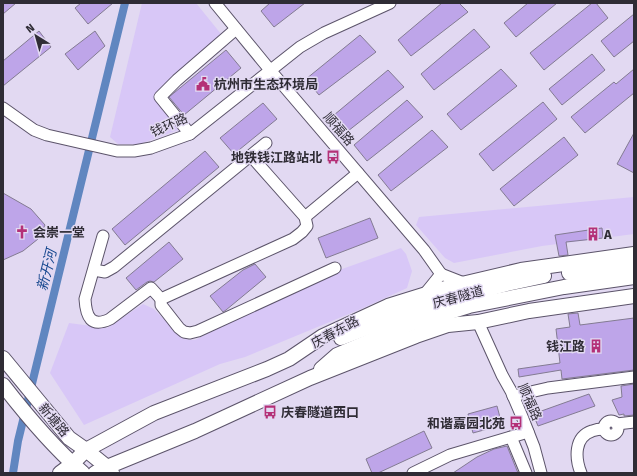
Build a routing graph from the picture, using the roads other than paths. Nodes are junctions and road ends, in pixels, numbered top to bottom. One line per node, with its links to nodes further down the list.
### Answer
1 (215, 3): 3 (street, 顺福路)
2 (390, 3): 4 (street, 钱环路)
3 (236, 29): 4 (street, 顺福路); 6 (street)
4 (270, 70): 6 (street, 钱环路); 9 (street, 顺福路)
5 (3, 108): 6 (street, 钱环路)
6 (190, 134)
7 (266, 143): 8 (street)
8 (251, 156): 10 (street); 15 (street)
9 (358, 173): 10 (street); 16 (street, 顺福路)
10 (304, 217): 21 (street)
11 (103, 236): 15 (street)
12 (634, 254): 18 (main road, 庆春东路)
13 (634, 266): 24 (main road, 庆春隧道)
14 (335, 268): 21 (street)
15 (94, 270): 21 (street)
16 (441, 274): 18 (street); 19 (street)
17 (634, 277): 25 (main road, 庆春隧道)
18 (464, 283): 19 (main road, 庆春东路)
19 (424, 295): 24 (main road, 庆春东路)
20 (634, 296): 22 (main road)
21 (160, 299)
22 (478, 322): 25 (main road); 28 (street, 顺福路)
23 (3, 358): 32 (main road, 新塘路)
24 (289, 358): 32 (main road, 庆春东路)
25 (310, 378): 34 (main road)
26 (634, 378): 28 (street)
27 (3, 385): 33 (main road, 新塘路)
28 (513, 396): 30 (street, 顺福路)
29 (634, 422): 39 (street)
30 (528, 432): 31 (street); 38 (street, 顺福路)
31 (511, 437): 36 (street); 37 (street)
32 (86, 450): 33 (main road, 庆春东路); 34 (main road, 新塘路)
33 (78, 468): 35 (main road, 庆春东路)
34 (105, 471)
35 (60, 473)
36 (413, 473)
37 (526, 473)
38 (541, 473)
39 (581, 473)

